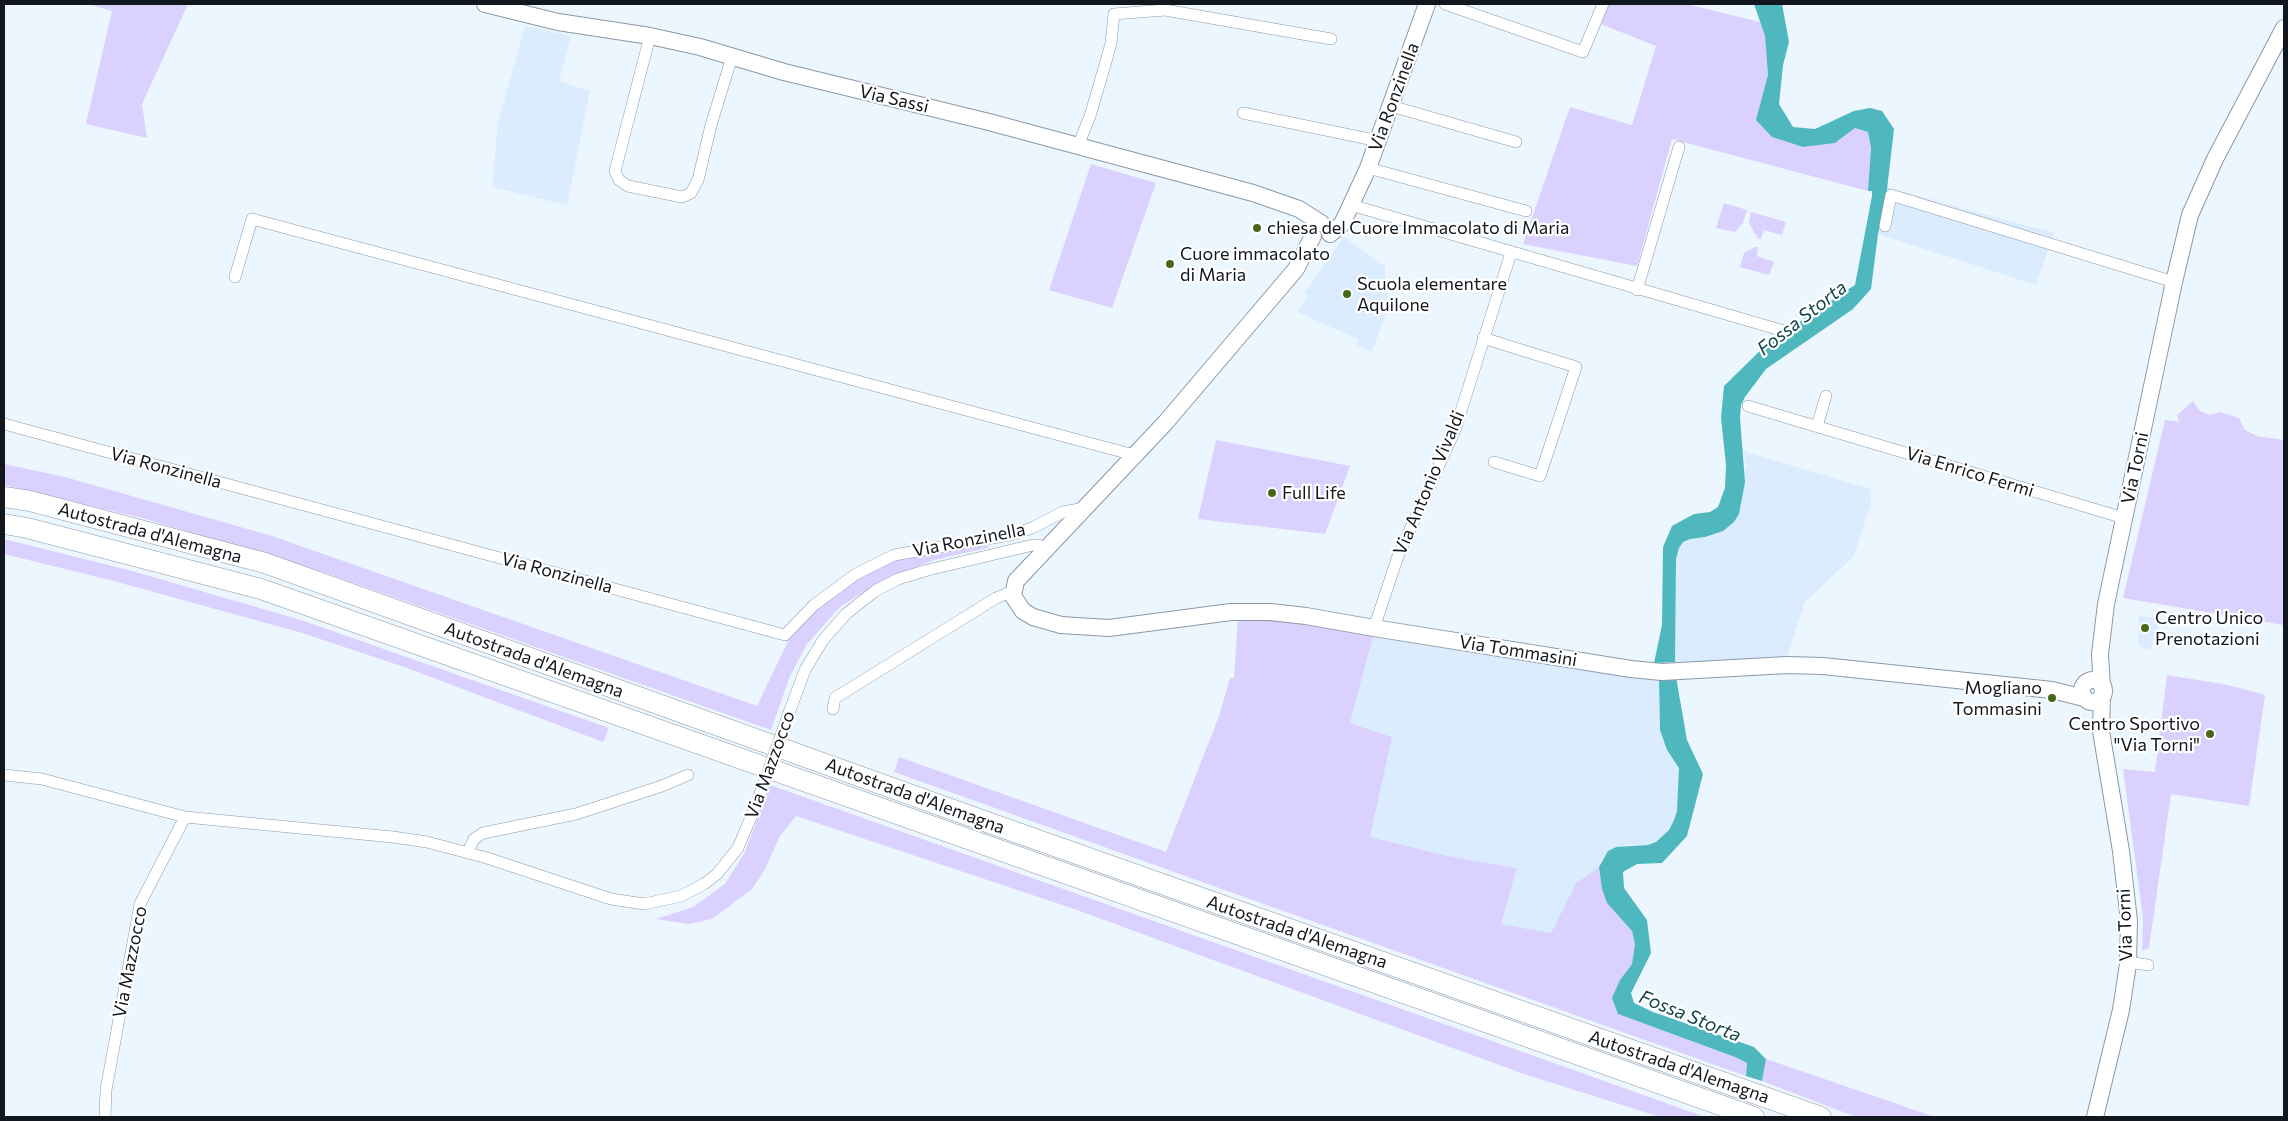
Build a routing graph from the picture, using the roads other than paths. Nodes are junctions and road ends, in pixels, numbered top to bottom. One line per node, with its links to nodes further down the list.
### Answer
1 (485, 4): 7 (street, Via Sassi)
2 (1427, 4): 11 (street, Via Ronzinella)
3 (1445, 4): 4 (street)
4 (1603, 4)
5 (1111, 9): 8 (street); 15 (street)
6 (2284, 28): 9 (street, Via Torni)
7 (650, 36): 10 (street, Via Sassi); 10 (street)
8 (1331, 39)
9 (2278, 48): 24 (street, Via Torni)
10 (732, 57): 15 (street, Via Sassi)
11 (1391, 106): 13 (street, Via Ronzinella); 14 (street)
12 (1243, 113): 13 (street)
13 (1379, 141): 17 (street, Via Ronzinella)
14 (1516, 142)
15 (1078, 146): 21 (street, Via Sassi)
16 (1679, 148): 25 (street)
17 (1368, 168): 18 (street, Via Ronzinella); 19 (street)
18 (1344, 209): 21 (street, Via Ronzinella); 22 (street)
19 (1526, 211)
20 (1885, 226): 24 (street)
21 (1320, 231): 32 (street, Via Ronzinella)
22 (1510, 253): 25 (street); 27 (street, Via Antonio Vivaldi)
23 (235, 276): 32 (street)
24 (2174, 282): 36 (street, Via Torni)
25 (1637, 290): 26 (street)
26 (1784, 331)
27 (1484, 338): 33 (street); 40 (street, Via Antonio Vivaldi)
28 (1826, 396): 31 (street)
29 (1748, 406): 31 (street, Via Enrico Fermi)
30 (4, 424): 35 (street, Via Ronzinella)
31 (1817, 426): 36 (street, Via Enrico Fermi)
32 (1134, 455): 35 (street, Via Ronzinella)
33 (1494, 462)
34 (4, 497): 51 (highway, Autostrada d'Alemagna)
35 (1087, 508): 38 (street, Via Ronzinella)
36 (2124, 518): 41 (street, Via Torni)
37 (4, 524): 50 (highway, Autostrada d'Alemagna)
38 (1045, 549): 39 (street, Via Ronzinella); 46 (street, Via Mazzocco, bridge)
39 (1015, 586): 40 (street, Via Tommasini); 42 (street, Via Ronzinella)
40 (1374, 628): 41 (street, Via Tommasini)
41 (2092, 691): 47 (street, Via Torni)
42 (833, 709)
43 (4, 775): 45 (street, Via Mazzocco)
44 (688, 775): 46 (street)
45 (185, 817): 46 (street, Via Mazzocco); 49 (street, Via Mazzocco)
46 (468, 852)
47 (2128, 962): 48 (street); 52 (street, Via Torni)
48 (2148, 965)
49 (105, 1117)
50 (1754, 1117)
51 (1821, 1117)
52 (2095, 1117)

